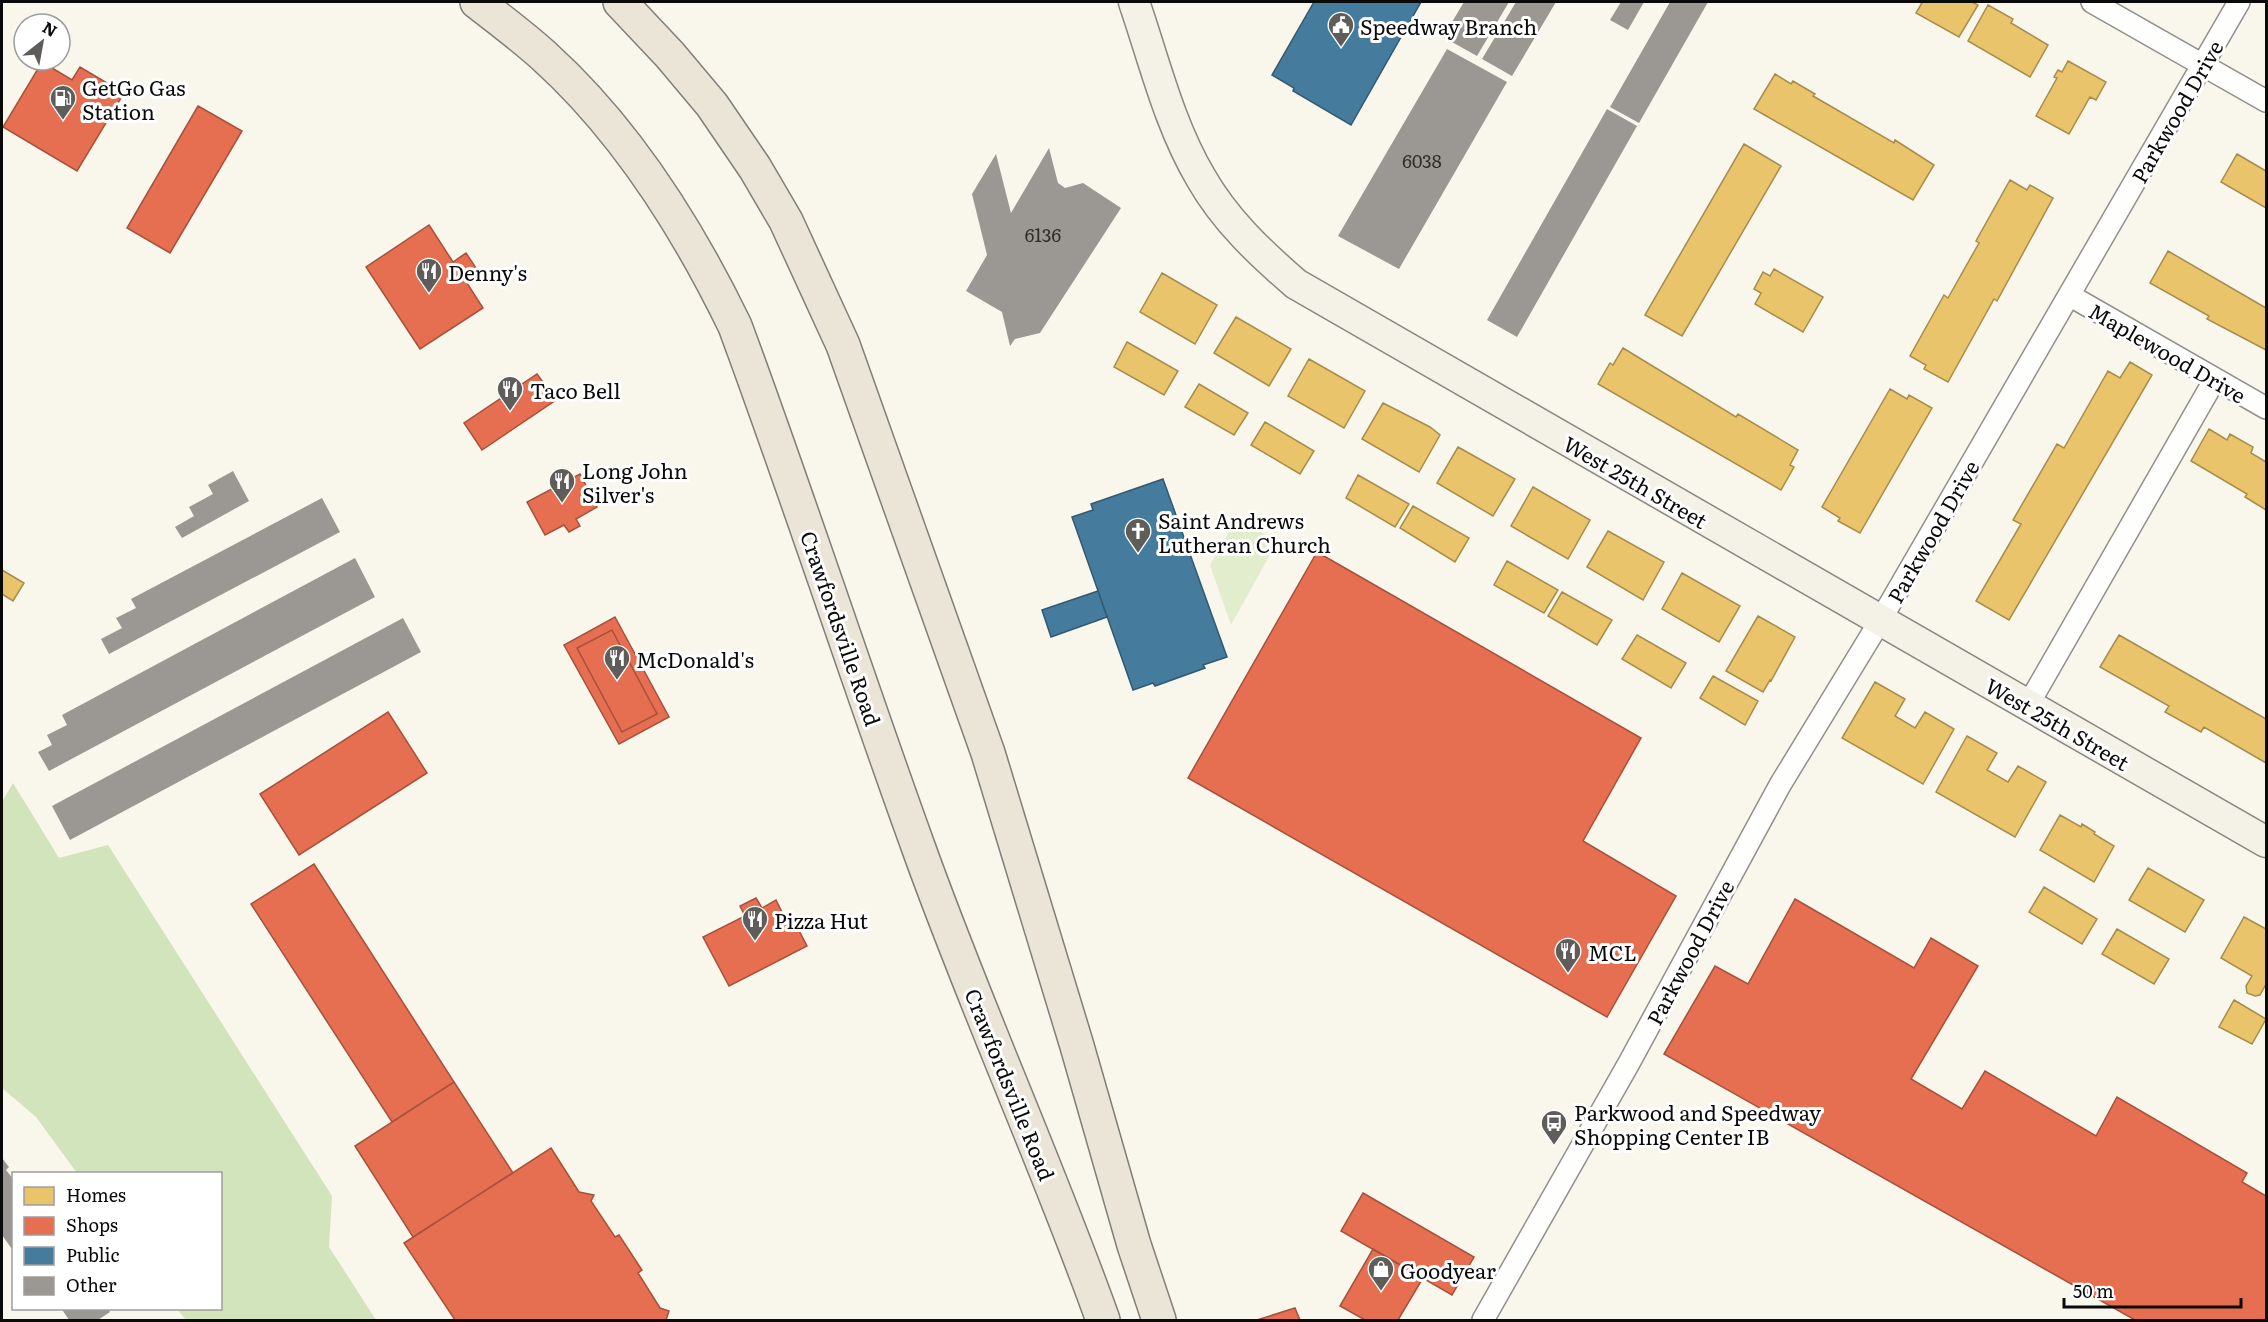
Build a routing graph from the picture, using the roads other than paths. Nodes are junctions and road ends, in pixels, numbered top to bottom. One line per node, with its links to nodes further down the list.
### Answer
1 (477, 2): 14 (main road, Crawfordsville Road)
2 (620, 2): 15 (main road)
3 (1134, 2): 11 (street, West 25th Street)
4 (2092, 2): 6 (street)
5 (2239, 2): 6 (street, Parkwood Drive)
6 (2203, 64): 7 (street); 8 (street, Parkwood Drive)
7 (2266, 100)
8 (2068, 295): 9 (street, Maplewood Drive); 11 (street, Parkwood Drive)
9 (2215, 379): 10 (street, Maplewood Drive); 12 (street)
10 (2266, 408)
11 (1880, 621): 12 (street, West 25th Street); 16 (street, Parkwood Drive)
12 (2028, 705): 13 (street, West 25th Street)
13 (2266, 842)
14 (1103, 1320)
15 (1159, 1320)
16 (1483, 1320)

